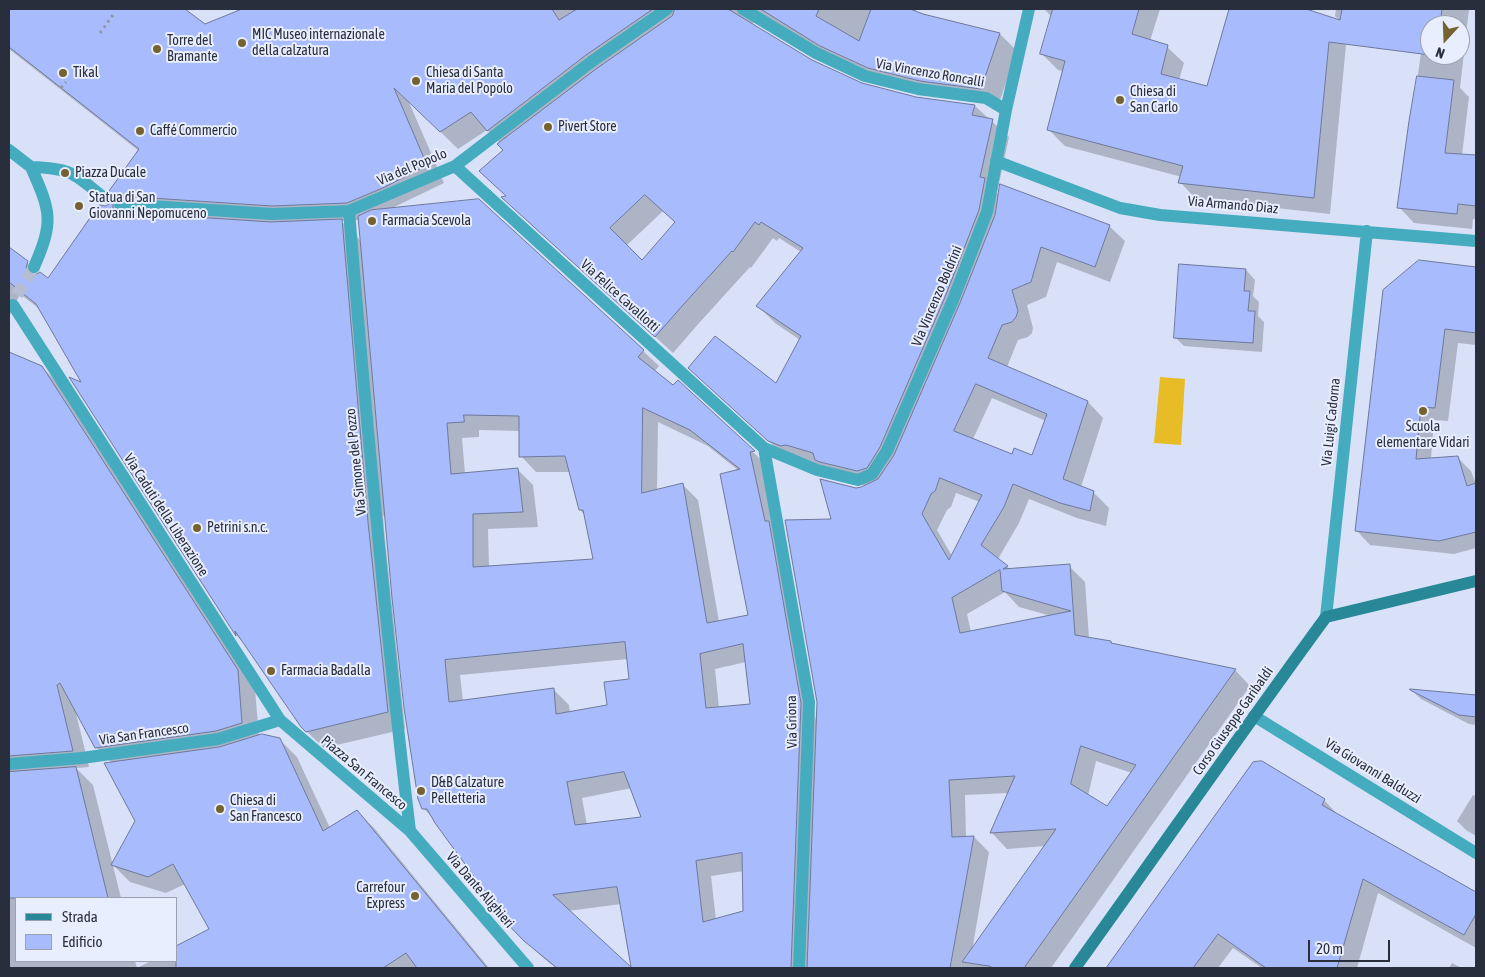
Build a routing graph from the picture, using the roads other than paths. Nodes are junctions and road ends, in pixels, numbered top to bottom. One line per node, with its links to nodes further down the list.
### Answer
1 (667, 9): 7 (street, Via del Popolo)
2 (743, 9): 4 (street, Via Vincenzo Roncalli)
3 (1029, 9): 4 (street, Via Vincenzo Boldrini)
4 (1006, 110): 6 (street, Via Vincenzo Boldrini)
5 (9, 150): 8 (street)
6 (996, 161): 12 (street, Via Armando Diaz); 16 (street, Via Vincenzo Boldrini)
7 (455, 166): 11 (street, Via del Popolo); 16 (street, Via Felice Cavallotti)
8 (30, 167): 9 (street); 14 (street)
9 (104, 198)
10 (120, 204): 11 (street, Via del Popolo)
11 (349, 210): 19 (street, Via Simone del Pozzo)
12 (1367, 231): 13 (street, Via Armando Diaz); 18 (street, Via Luigi Cadorna)
13 (1476, 241)
14 (34, 267)
15 (13, 305): 21 (street, Via Caduti della Liberazione)
16 (764, 448): 27 (street, Via Griona)
17 (1476, 581): 18 (street)
18 (1326, 616): 20 (street, Corso Giuseppe Garibaldi)
19 (396, 711): 24 (street, Piazza San Francesco)
20 (1254, 716): 25 (street, Via Giovanni Balduzzi); 28 (street, Corso Giuseppe Garibaldi)
21 (280, 720): 22 (street, Via Caduti della Liberazione); 23 (street, Via San Francesco)
22 (299, 737): 24 (street, Piazza San Francesco)
23 (9, 764)
24 (410, 831): 26 (street, Via Dante Alighieri)
25 (1476, 852)
26 (528, 968)
27 (799, 968)
28 (1075, 968)

